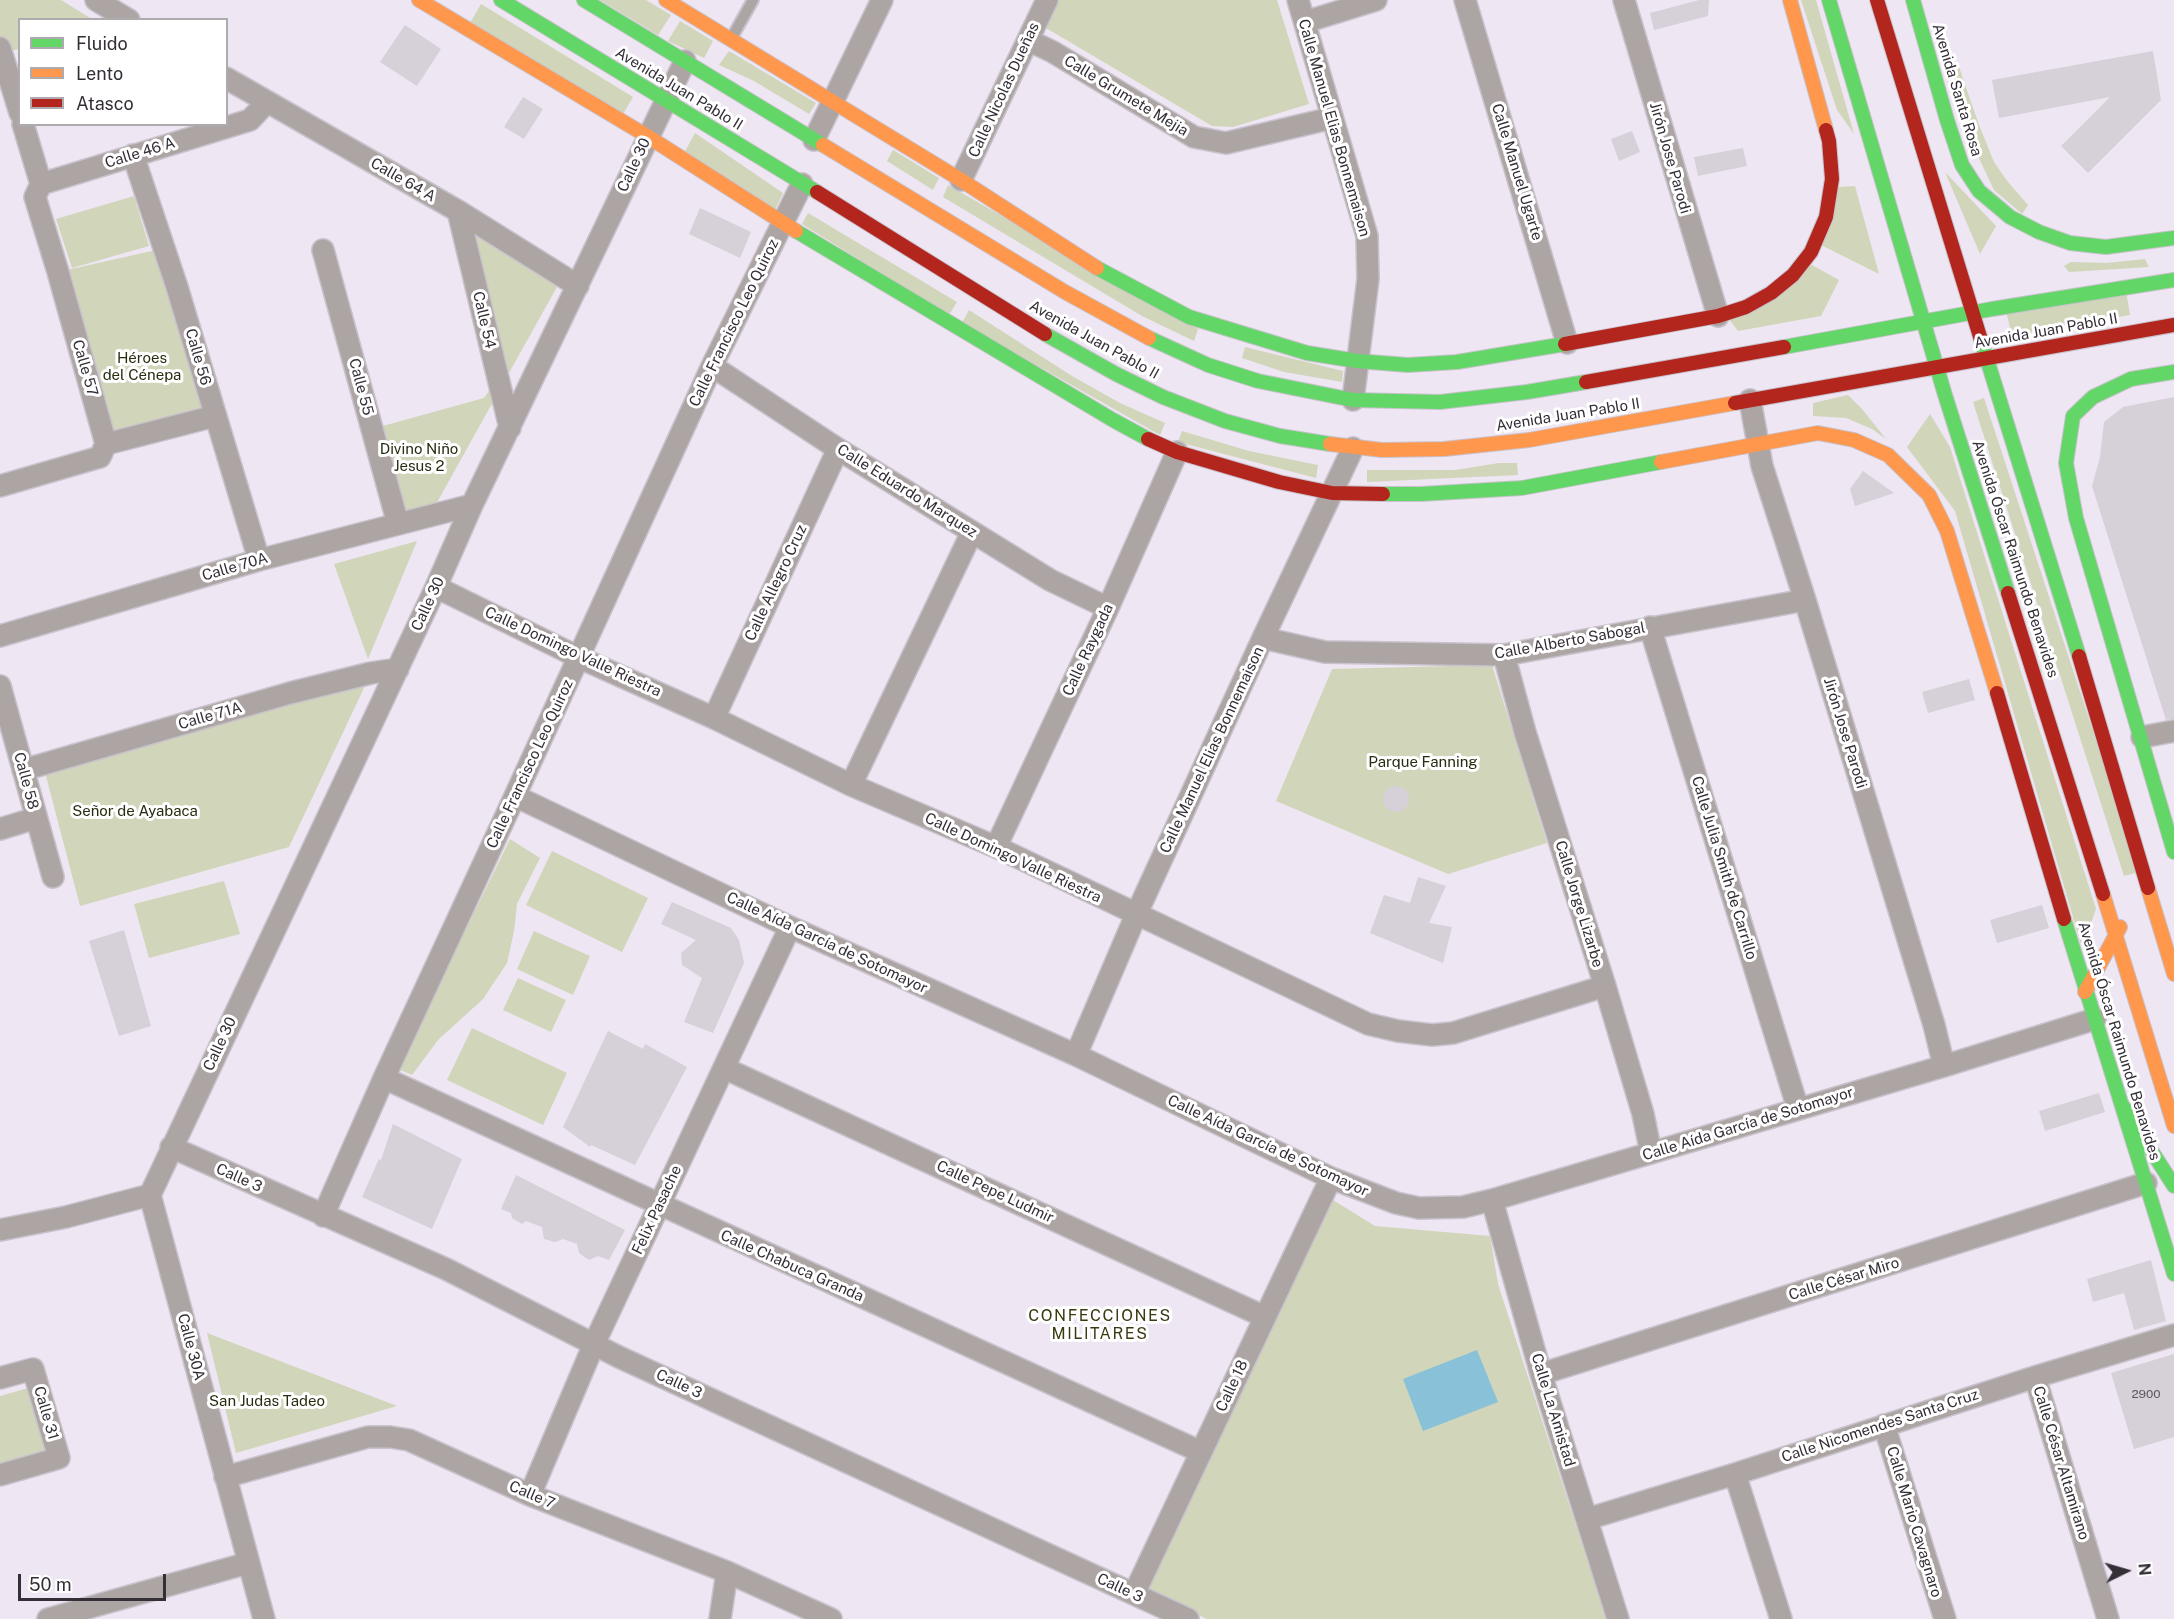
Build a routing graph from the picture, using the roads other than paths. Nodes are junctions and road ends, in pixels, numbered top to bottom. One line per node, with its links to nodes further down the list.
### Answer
1 (96, 0): 17 (street)
2 (419, 0): 30 (main road)
3 (501, 0): 24 (main road, Avenida Juan Pablo II)
4 (584, 0): 22 (main road, Avenida Juan Pablo II)
5 (666, 0): 19 (main road)
6 (753, 0): 19 (lane)
7 (882, 0): 26 (street)
8 (1047, 0): 20 (street, Calle Nicolas Dueñas)
9 (1298, 0): 18 (street, Calle Manuel Elias Bonnemaison)
10 (1376, 0): 18 (street)
11 (1465, 0): 48 (street, Calle Manuel Ugarte)
12 (1624, 0): 43 (street, Jirón Jose Parodi)
13 (1790, 0): 43 (main road)
14 (1829, 0): 45 (main road, Avenida Óscar Raimundo Benavides)
15 (1877, 0): 42 (main road, Avenida Óscar Raimundo Benavides)
16 (1913, 0): 38 (main road, Avenida Santa Rosa)
17 (126, 18)
18 (1305, 22): 28 (street, Calle Manuel Elias Bonnemaison)
19 (731, 40): 26 (main road)
20 (1028, 40): 28 (street, Calle Grumete Mejia); 33 (street, Calle Nicolas Dueñas)
21 (0, 48): 27 (street)
22 (685, 61): 24 (street, Calle 30); 31 (main road, Avenida Juan Pablo II)
23 (228, 79): 25 (street, Calle 64 A)
24 (666, 99): 30 (street, Calle 30); 35 (main road, Avenida Juan Pablo II)
25 (267, 102): 32 (street, Calle 46 A); 36 (street, Calle 64 A)
26 (834, 103): 31 (street); 33 (main road)
27 (18, 106)
28 (1332, 118): 50 (street, Calle Manuel Elias Bonnemaison)
29 (24, 126): 34 (street, Calle 57)
30 (647, 136): 37 (main road); 41 (street, Calle 30)
31 (814, 140): 56 (main road, Avenida Juan Pablo II)
32 (133, 155): 34 (street, Calle 46 A); 58 (street, Calle 56)
33 (962, 180): 50 (main road)
34 (41, 184): 60 (street, Calle 57)
35 (802, 184): 37 (street, Calle Francisco Leo Quiroz); 47 (main road, Avenida Juan Pablo II)
36 (458, 211): 41 (street, Calle 64 A); 59 (street, Calle 54)
37 (783, 223): 51 (street, Calle Francisco Leo Quiroz); 64 (main road)
38 (2174, 238)
39 (323, 250): 68 (street, Calle 55)
40 (2171, 284): 42 (main road, Avenida Juan Pablo II)
41 (578, 286): 59 (street, Calle 30)
42 (1973, 312): 45 (main road, Avenida Juan Pablo II); 49 (main road, Avenida Óscar Raimundo Benavides)
43 (1718, 316): 48 (main road)
44 (1051, 317): 47 (main road)
45 (1924, 322): 52 (main road, Avenida Óscar Raimundo Benavides); 54 (main road, Avenida Juan Pablo II)
46 (2174, 325): 49 (main road, Avenida Juan Pablo II)
47 (1042, 332): 62 (main road, Avenida Juan Pablo II)
48 (1567, 344): 50 (main road)
49 (1986, 357): 52 (main road, Avenida Juan Pablo II); 91 (main road, Avenida Óscar Raimundo Benavides)
50 (1357, 362): 56 (street, Calle Manuel Elias Bonnemaison)
51 (712, 366): 63 (street, Calle Eduardo Marquez); 78 (street, Calle Francisco Leo Quiroz)
52 (1938, 367): 57 (main road, Avenida Juan Pablo II); 93 (main road, Avenida Óscar Raimundo Benavides)
53 (2174, 372): 83 (main road)
54 (1643, 373): 55 (main road); 56 (main road, Avenida Juan Pablo II)
55 (1647, 389)
56 (1353, 400)
57 (1750, 400): 61 (street, Jirón Jose Parodi); 62 (main road, Avenida Juan Pablo II)
58 (215, 416): 60 (street); 70 (street, Calle 56)
59 (510, 428): 67 (street, Calle 30)
60 (106, 444): 65 (street)
61 (1757, 444): 66 (main road); 72 (street, Jirón Jose Parodi); 102 (main road, Avenida Óscar Raimundo Benavides)
62 (1353, 448): 66 (street, Calle Manuel Elias Bonnemaison)
63 (838, 449): 69 (street, Calle Eduardo Marquez); 81 (street, Calle Allegro Cruz)
64 (1177, 452): 66 (main road); 73 (street, Calle Raygada)
65 (0, 486)
66 (1332, 493): 76 (street, Calle Manuel Elias Bonnemaison)
67 (472, 505): 68 (street, Calle 70A); 71 (street, Calle 30)
68 (398, 524): 70 (street, Calle 70A)
69 (972, 532): 73 (street, Calle Eduardo Marquez); 85 (street)
70 (259, 560): 75 (street, Calle 70A)
71 (436, 587): 78 (street, Calle Domingo Valle Riestra); 79 (street, Calle 30)
72 (1805, 600): 74 (street, Calle Alberto Sabogal); 105 (street, Jirón Jose Parodi)
73 (1108, 608): 89 (street, Calle Raygada)
74 (1650, 627): 77 (street, Calle Alberto Sabogal); 109 (street, Calle Julia Smith de Carrillo)
75 (0, 636)
76 (1263, 638): 77 (street, Calle Alberto Sabogal); 96 (street, Calle Manuel Elias Bonnemaison)
77 (1504, 655): 101 (street, Calle Jorge Lizarbe)
78 (578, 657): 81 (street, Calle Domingo Valle Riestra); 86 (street, Calle Francisco Leo Quiroz)
79 (398, 669): 84 (street, Calle 71A); 111 (street, Calle 30)
80 (0, 686): 84 (street, Calle 58)
81 (714, 718): 85 (street, Calle Domingo Valle Riestra)
82 (2174, 731): 83 (street)
83 (2142, 737): 90 (main road)
84 (23, 770): 87 (street, Calle 58)
85 (851, 785): 89 (street, Calle Domingo Valle Riestra)
86 (515, 796): 97 (street, Calle Aída García de Sotomayor); 107 (street, Calle Francisco Leo Quiroz)
87 (36, 818): 88 (street); 92 (street, Calle 58)
88 (0, 828)
89 (996, 847): 96 (street, Calle Domingo Valle Riestra)
90 (2174, 852)
91 (2143, 873): 94 (main road); 98 (main road, Avenida Óscar Raimundo Benavides)
92 (52, 877)
93 (2101, 886): 95 (main road); 99 (main road, Avenida Óscar Raimundo Benavides)
94 (2136, 896)
95 (2120, 901)
96 (1136, 915): 101 (street, Calle Domingo Valle Riestra); 104 (street, Calle Manuel Elias Bonnemaison)
97 (790, 927): 104 (street, Calle Aída García de Sotomayor); 106 (street, Felix Pasache)
98 (2160, 928): 99 (main road); 100 (main road, Avenida Óscar Raimundo Benavides)
99 (2115, 936): 102 (main road); 110 (main road, Avenida Óscar Raimundo Benavides)
100 (2174, 974)
101 (1605, 986): 112 (street, Calle Jorge Lizarbe)
102 (2085, 992): 103 (main road, Avenida Óscar Raimundo Benavides)
103 (2095, 1019): 105 (street, Calle Aída García de Sotomayor); 108 (main road, Avenida Óscar Raimundo Benavides)
104 (1076, 1055): 113 (street, Calle Aída García de Sotomayor)
105 (1944, 1066): 109 (street, Calle Aída García de Sotomayor)
106 (724, 1068): 118 (street, Felix Pasache); 122 (street, Calle Pepe Ludmir)
107 (384, 1078): 118 (street, Calle Chabuca Granda); 119 (street, Calle Francisco Leo Quiroz)
108 (2122, 1106): 114 (main road, Avenida Óscar Raimundo Benavides); 115 (main road)
109 (1798, 1109): 112 (street, Calle Aída García de Sotomayor)
110 (2174, 1126)
111 (171, 1148): 116 (street); 119 (street, Calle 3)
112 (1651, 1153): 117 (street, Calle Aída García de Sotomayor)
113 (1330, 1178): 117 (street, Calle Aída García de Sotomayor); 122 (street, Calle 18)
114 (2146, 1183): 121 (main road, Avenida Óscar Raimundo Benavides); 125 (street, Calle César Miro)
115 (2174, 1186)
116 (150, 1195): 120 (street); 132 (street, Calle 30A)
117 (1492, 1200): 125 (street, Calle La Amistad)
118 (660, 1205): 124 (street, Felix Pasache); 129 (street, Calle Chabuca Granda)
119 (323, 1216): 124 (street, Calle 3)
120 (0, 1230)
121 (2174, 1274)
122 (1265, 1317): 129 (street, Calle 18)
123 (2174, 1335): 126 (street, Calle Nicomendes Santa Cruz)
124 (594, 1344): 133 (street, Felix Pasache); 137 (street, Calle 3)
125 (1541, 1374): 134 (street, Calle La Amistad)
126 (2035, 1377): 128 (street, Calle Nicomendes Santa Cruz); 146 (street, Calle César Altamirano)
127 (0, 1378): 131 (street, Calle 31)
128 (1884, 1425): 130 (street, Calle Nicomendes Santa Cruz); 145 (street, Calle Mario Cavagnaro)
129 (1201, 1452): 137 (street, Calle 18)
130 (1735, 1474): 134 (street, Calle Nicomendes Santa Cruz); 144 (street)
131 (0, 1475)
132 (225, 1477): 133 (street, Calle 7); 135 (street, Calle 30A)
133 (530, 1495): 136 (street, Calle 7)
134 (1587, 1519): 143 (street, Calle La Amistad)
135 (248, 1563): 138 (street); 139 (street, Calle 30A)
136 (727, 1572): 140 (street); 141 (street, Calle 7)
137 (1134, 1594): 142 (street, Calle 3)
138 (48, 1619)
139 (264, 1619)
140 (720, 1619)
141 (831, 1619)
142 (1188, 1619)
143 (1618, 1619)
144 (1781, 1619)
145 (1945, 1619)
146 (2108, 1619)

